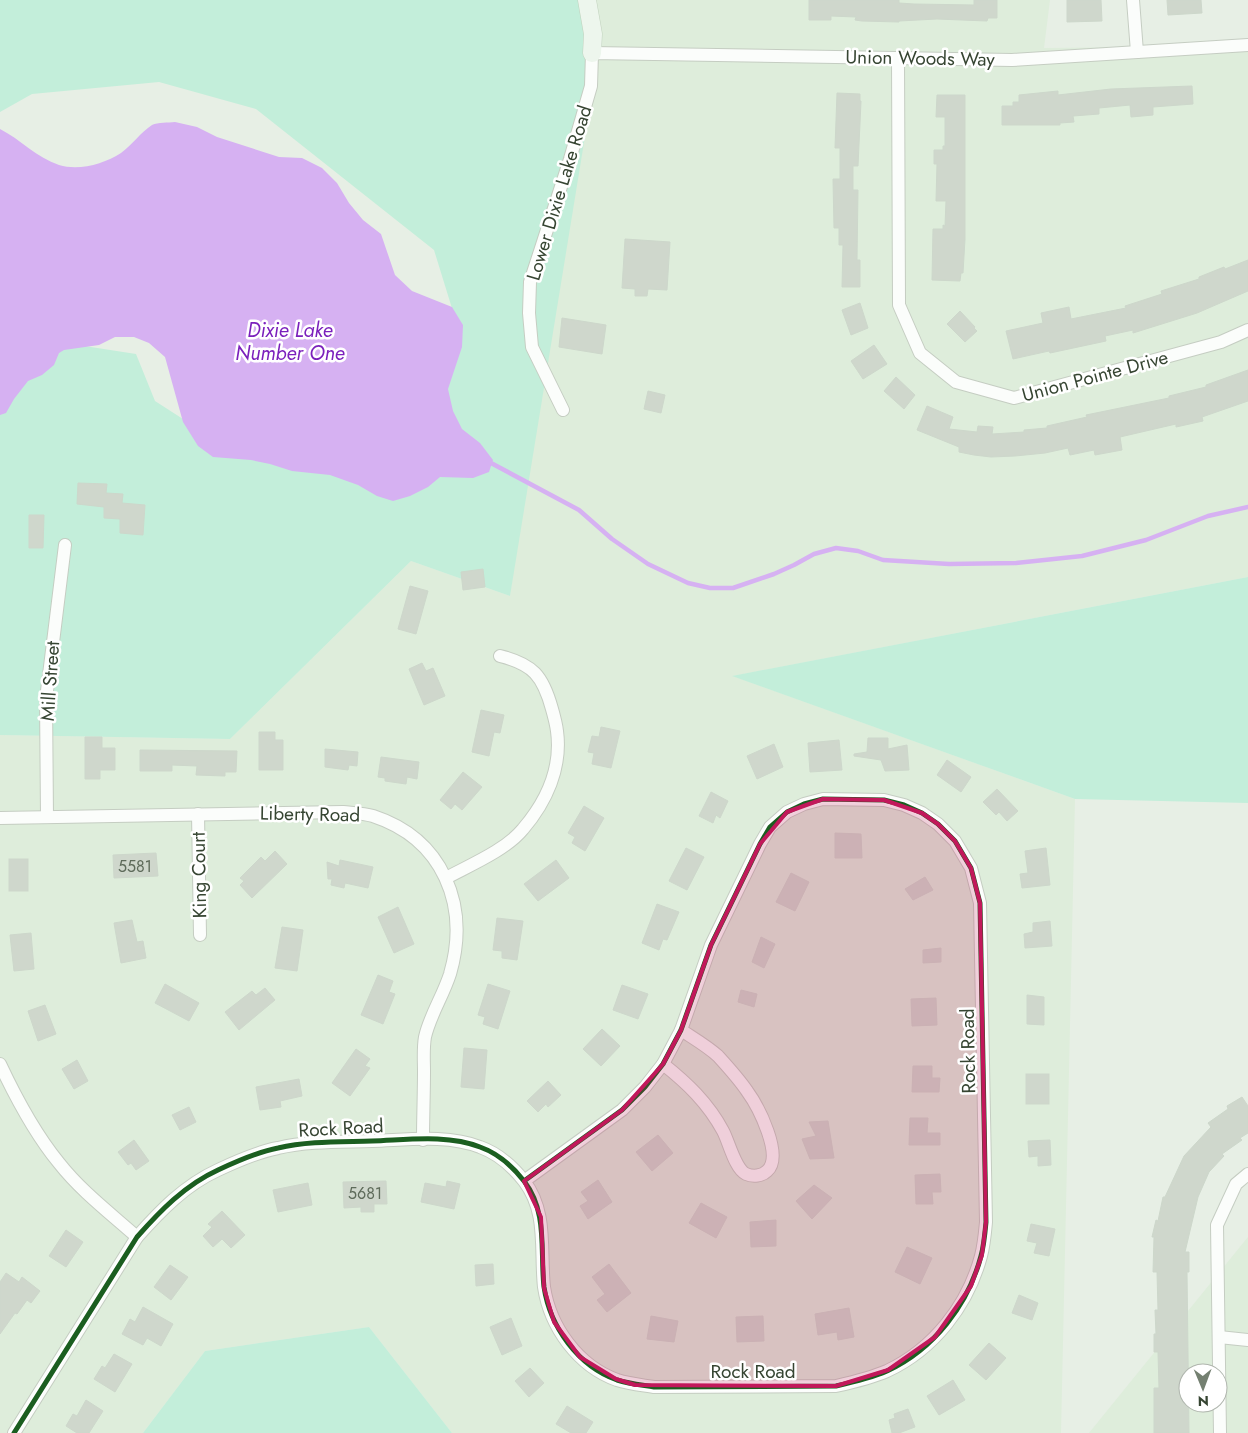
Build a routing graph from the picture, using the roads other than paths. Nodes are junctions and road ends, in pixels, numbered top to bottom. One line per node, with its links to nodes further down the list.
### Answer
1 (587, 0): 5 (street, Lower Dixie Lake Road)
2 (1133, 0): 4 (street)
3 (1248, 45): 4 (street, Union Woods Way)
4 (1137, 52): 6 (street, Union Woods Way)
5 (592, 53): 6 (street, Union Woods Way); 8 (street, Lower Dixie Lake Road)
6 (898, 58): 7 (street, Union Pointe Drive)
7 (1248, 330)
8 (563, 410)
9 (64, 545): 12 (street, Mill Street)
10 (500, 656): 14 (street)
11 (198, 814): 12 (street, Liberty Road); 14 (street, Liberty Road); 15 (street, King Court)
12 (47, 817): 13 (street, Liberty Road)
13 (0, 818)
14 (446, 878): 19 (street, Liberty Road)
15 (200, 935)
16 (681, 1030): 17 (street, Rock Road); 17 (street); 21 (street, Rock Road)
17 (662, 1064): 21 (street, Rock Road)
18 (1, 1070): 22 (street)
19 (423, 1140): 21 (street, Rock Road); 22 (street, Rock Road)
20 (1248, 1174): 23 (street)
21 (524, 1181)
22 (137, 1236): 25 (street, Rock Road)
23 (1218, 1337): 24 (street); 26 (street)
24 (1248, 1340)
25 (14, 1433)
26 (1220, 1433)

